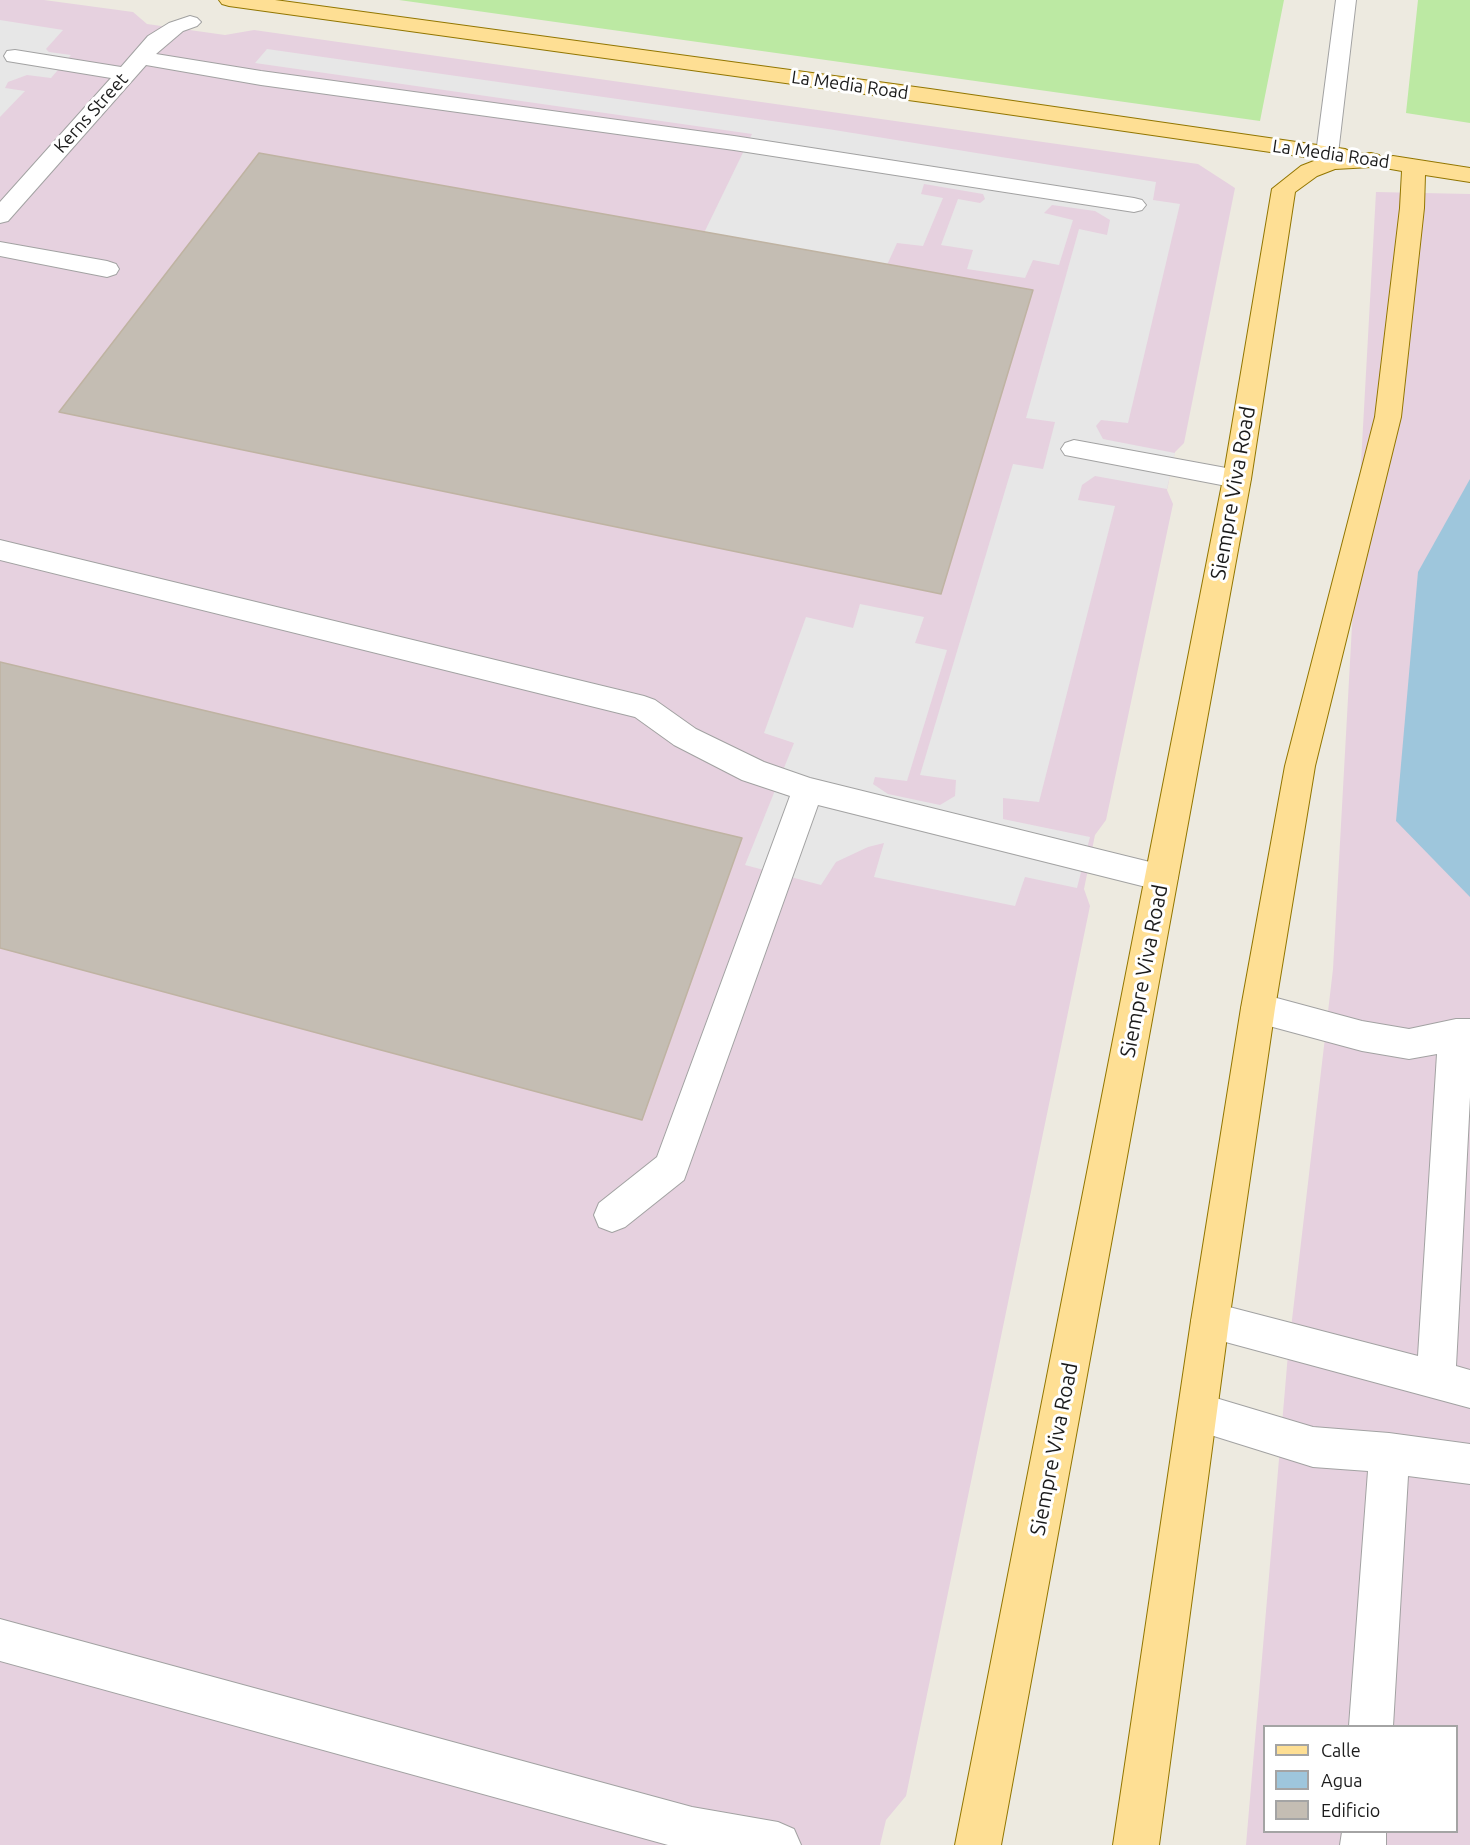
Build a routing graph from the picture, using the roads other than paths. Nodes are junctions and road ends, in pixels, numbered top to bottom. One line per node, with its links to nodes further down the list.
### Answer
1 (230, 0): 6 (main road, La Media Road)
2 (1346, 0): 6 (street)
3 (190, 22): 5 (street, Kerns Street)
4 (5, 60): 5 (street)
5 (134, 66): 10 (street); 11 (street, Kerns Street)
6 (1327, 154): 7 (main road, La Media Road)
7 (1371, 160): 8 (main road, La Media Road); 15 (main road, Siempre Viva Road)
8 (1414, 167): 9 (main road, La Media Road); 19 (main road)
9 (1470, 175)
10 (1134, 205)
11 (0, 216)
12 (0, 249): 13 (street)
13 (107, 269)
14 (1074, 449): 15 (street)
15 (1237, 479): 18 (main road, Siempre Viva Road)
16 (0, 550): 17 (street)
17 (808, 790): 18 (street); 21 (street)
18 (1162, 878): 30 (main road, Siempre Viva Road)
19 (1258, 1008): 20 (street); 22 (main road)
20 (1463, 1034): 23 (street)
21 (612, 1215)
22 (1210, 1321): 23 (street); 24 (main road)
23 (1453, 1384)
24 (1199, 1413): 25 (street); 31 (main road)
25 (1389, 1453): 26 (street); 28 (street)
26 (1470, 1464)
27 (0, 1640): 29 (street)
28 (1371, 1725)
29 (778, 1845)
30 (978, 1845)
31 (1136, 1845)

